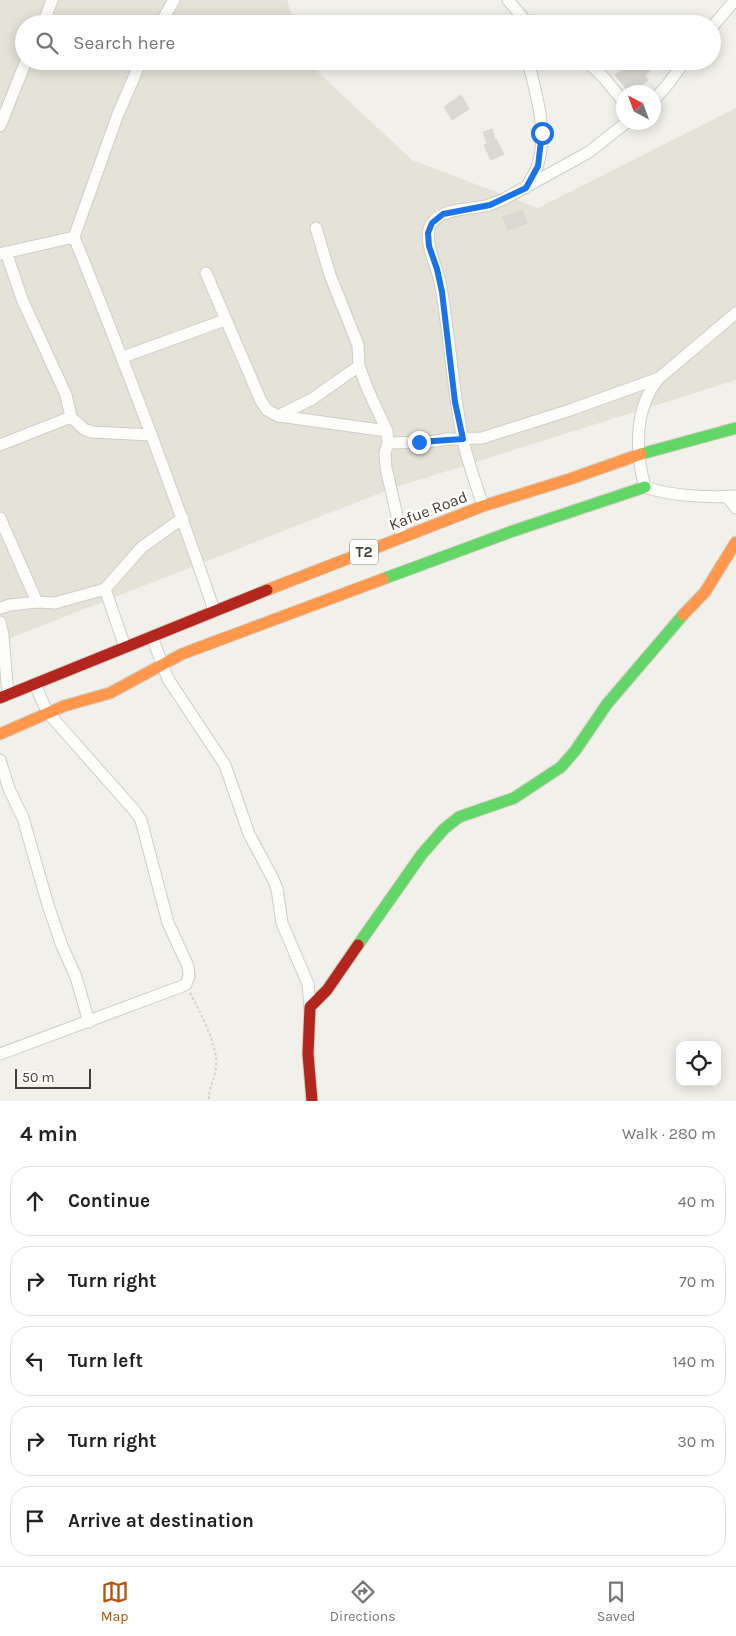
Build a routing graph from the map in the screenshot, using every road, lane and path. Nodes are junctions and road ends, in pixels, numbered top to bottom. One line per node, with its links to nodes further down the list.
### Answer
1 (52, 0): 6 (street)
2 (174, 0): 7 (street)
3 (508, 0): 5 (street)
4 (735, 0): 8 (street)
5 (516, 5)
6 (46, 15)
7 (165, 15)
8 (721, 16)
9 (22, 70): 16 (street)
10 (137, 70): 20 (street)
11 (530, 70): 18 (street)
12 (596, 70): 14 (street)
13 (678, 70): 15 (street)
14 (616, 92)
15 (661, 92)
16 (0, 126)
17 (616, 130): 18 (street)
18 (526, 188): 33 (street)
19 (316, 228): 26 (street)
20 (74, 237): 21 (street); 25 (street)
21 (3, 253): 29 (street)
22 (206, 273): 24 (street)
23 (736, 313): 27 (street)
24 (225, 320): 25 (street); 28 (street)
25 (123, 357): 31 (street)
26 (359, 366): 28 (street); 32 (street)
27 (659, 378): 33 (street); 35 (street)
28 (278, 416): 32 (street)
29 (71, 417): 31 (street); 34 (street)
30 (736, 428): 35 (main road, Kafue Road / T2)
31 (151, 435): 41 (street)
32 (387, 437): 33 (street); 42 (street)
33 (463, 439): 38 (street)
34 (0, 445)
35 (639, 455): 36 (street); 38 (main road, Kafue Road / T2)
36 (645, 487): 37 (street); 51 (main road)
37 (732, 496): 39 (street)
38 (483, 506): 42 (main road, Kafue Road / T2)
39 (736, 508)
40 (0, 518): 45 (street)
41 (183, 518): 44 (street); 47 (street)
42 (402, 537): 47 (main road, Kafue Road / T2)
43 (736, 542): 58 (main road)
44 (105, 589): 45 (street); 50 (street)
45 (37, 602): 46 (street)
46 (0, 608)
47 (214, 610): 49 (main road, Kafue Road / T2)
48 (0, 622): 53 (street)
49 (152, 638): 50 (main road, Kafue Road / T2); 51 (street)
50 (125, 647): 52 (main road, Kafue Road / T2)
51 (162, 664): 54 (main road); 58 (street)
52 (35, 684): 53 (main road, Kafue Road / T2); 54 (street)
53 (4, 697)
54 (48, 713): 55 (main road); 57 (street)
55 (0, 734)
56 (0, 760): 59 (street)
57 (186, 984): 59 (street); 61 (path)
58 (310, 1007): 62 (main road)
59 (89, 1022): 60 (street)
60 (0, 1054)
61 (209, 1101)
62 (312, 1101)

